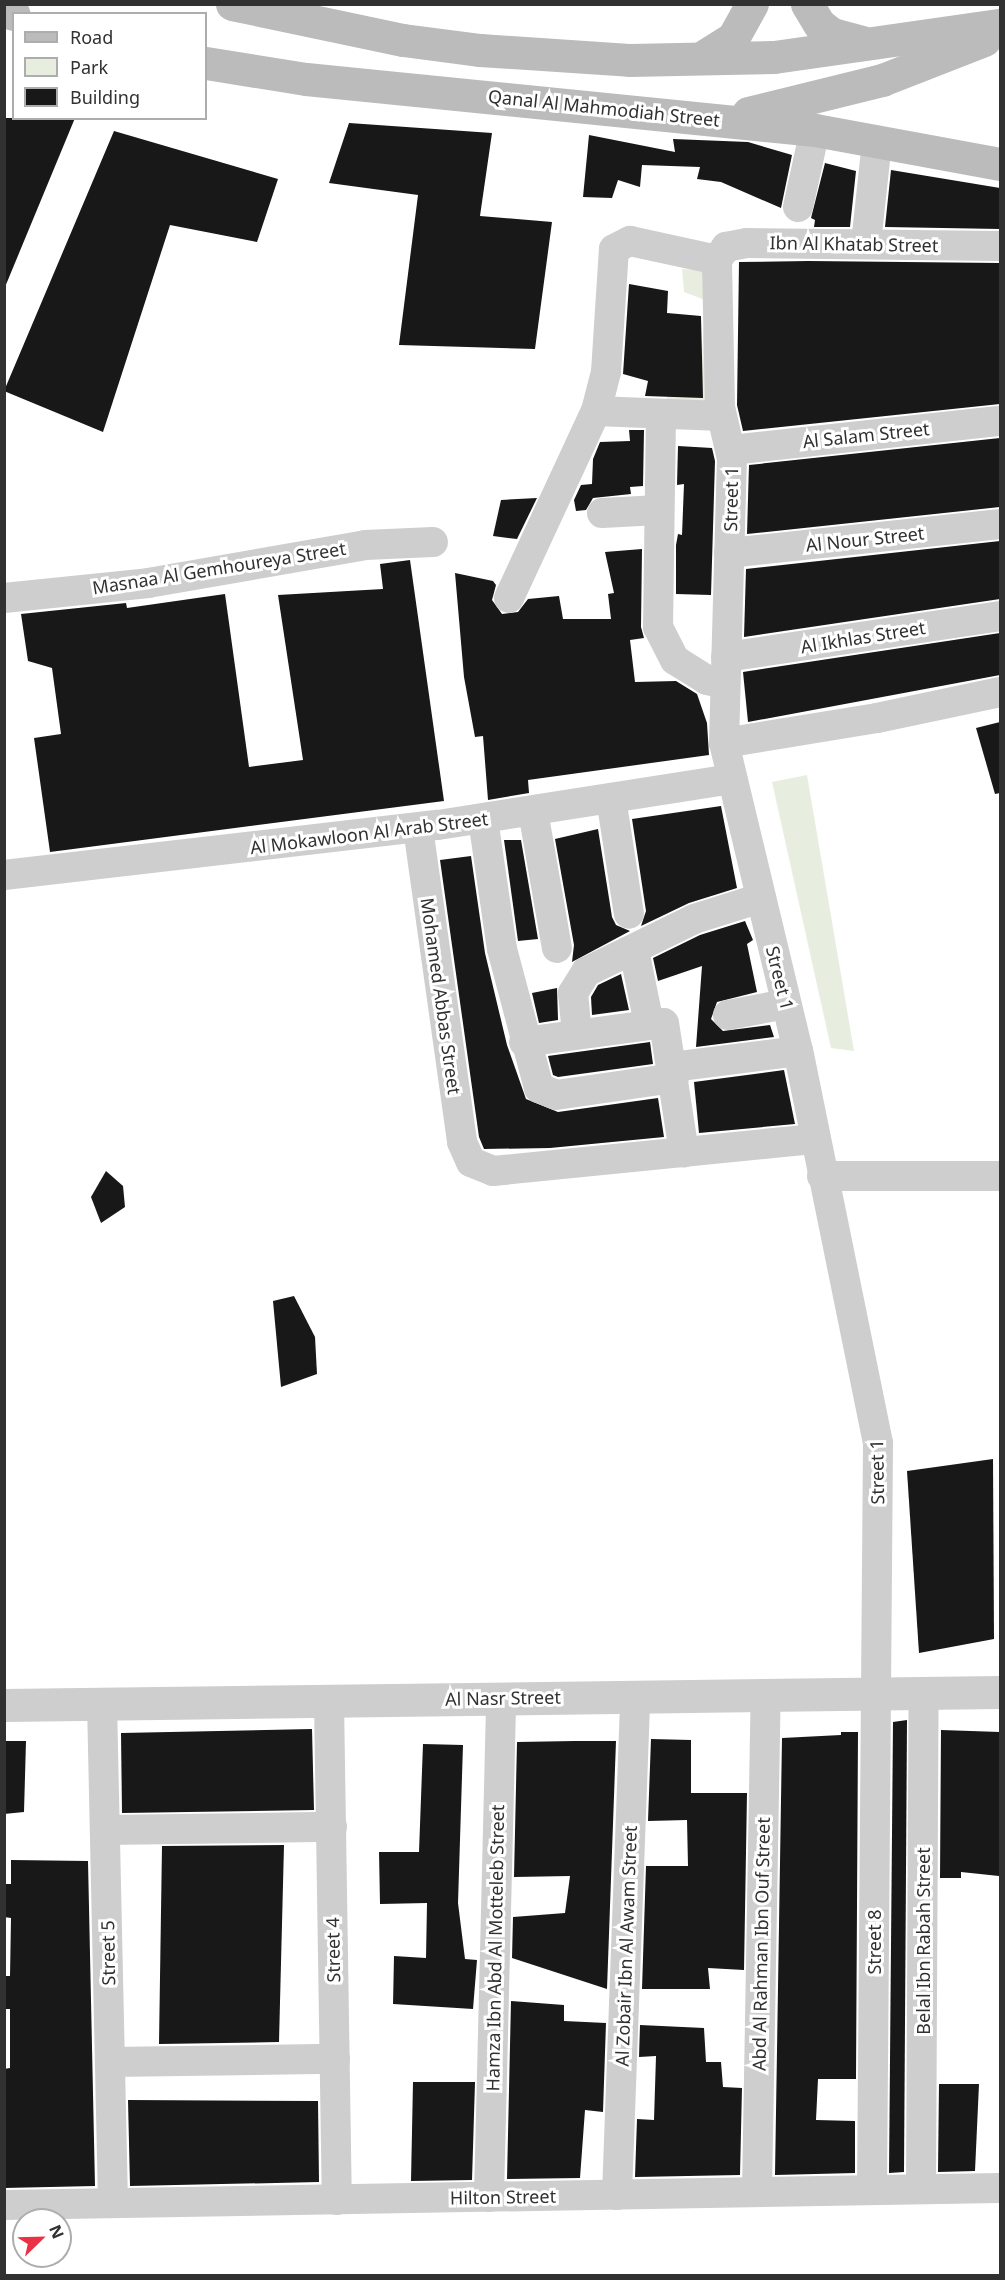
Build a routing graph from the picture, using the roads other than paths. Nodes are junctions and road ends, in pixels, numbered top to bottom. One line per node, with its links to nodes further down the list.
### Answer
1 (232, 4): 7 (main road)
2 (752, 4): 7 (main road)
3 (807, 4): 6 (main road)
4 (1000, 25): 6 (main road)
5 (1000, 33): 9 (main road)
6 (863, 42): 7 (main road)
7 (701, 58)
8 (207, 63): 9 (main road, Qanal Al Mahmodiah Street)
9 (707, 120): 10 (main road, Qanal Al Mahmodiah Street)
10 (815, 130): 11 (main road, Qanal Al Mahmodiah Street); 13 (street)
11 (877, 141): 12 (main road, Qanal Al Mahmodiah Street); 14 (street)
12 (1000, 164)
13 (798, 207)
14 (866, 243): 15 (street, Ibn Al Khatab Street); 16 (street, Ibn Al Khatab Street)
15 (1000, 246)
16 (717, 260): 17 (street); 19 (street, Street 1)
17 (596, 411): 18 (street); 28 (street)
18 (661, 414): 19 (street); 22 (street)
19 (721, 416): 21 (street, Street 1)
20 (1000, 421): 21 (street, Al Salam Street)
21 (731, 450): 26 (street, Street 1)
22 (659, 510): 23 (street); 30 (street)
23 (602, 513)
24 (1000, 525): 26 (street, Al Nour Street)
25 (433, 542): 27 (street, Masnaa Al Gemhoureya Street)
26 (729, 553): 30 (street, Street 1)
27 (4, 598)
28 (508, 598)
29 (1000, 616): 30 (street, Al Ikhlas Street)
30 (726, 671): 32 (street, Street 1)
31 (1000, 692): 32 (street)
32 (724, 743): 33 (street, Street 1)
33 (732, 779): 34 (street, Al Mokawloon Al Arab Street); 39 (street, Street 1)
34 (611, 798): 35 (street, Al Mokawloon Al Arab Street); 40 (street)
35 (533, 811): 36 (street, Al Mokawloon Al Arab Street); 41 (street)
36 (483, 819): 37 (street, Al Mokawloon Al Arab Street); 47 (street)
37 (418, 828): 38 (street, Al Mokawloon Al Arab Street); 51 (street, Mohamed Abbas Street)
38 (4, 875)
39 (761, 898): 42 (street); 43 (street, Street 1)
40 (629, 914)
41 (557, 948)
42 (634, 950): 45 (street); 46 (street)
43 (786, 1004): 44 (street); 48 (street, Street 1)
44 (728, 1015)
45 (649, 1024): 46 (street); 49 (street)
46 (577, 1034): 47 (street)
47 (524, 1042): 49 (street)
48 (798, 1051): 49 (street); 50 (street, Street 1)
49 (673, 1073): 51 (street)
50 (815, 1139): 51 (street); 52 (street, Street 1)
51 (684, 1152)
52 (822, 1176): 53 (street); 56 (street, Street 1)
53 (1000, 1176)
54 (1000, 1692): 55 (street, Al Nasr Street)
55 (924, 1693): 56 (street, Al Nasr Street); 68 (street, Belal Ibn Rabah Street)
56 (876, 1694): 57 (street, Al Nasr Street); 69 (street, Street 8)
57 (766, 1695): 58 (street, Al Nasr Street); 70 (street, Abd Al Rahman Ibn Ouf Street)
58 (635, 1697): 59 (street, Al Nasr Street); 71 (street, Al Zobair Ibn Al Awam Street)
59 (501, 1698): 60 (street, Al Nasr Street); 72 (street, Hamza Ibn Abd Al Motteleb Street)
60 (330, 1701): 61 (street, Al Nasr Street); 63 (street, Street 4)
61 (102, 1703): 62 (street, Al Nasr Street); 64 (street, Street 5)
62 (4, 1705)
63 (332, 1827): 64 (street); 65 (street, Street 4)
64 (105, 1830): 66 (street, Street 5)
65 (335, 2059): 66 (street); 73 (street, Street 4)
66 (110, 2062): 74 (street, Street 5)
67 (1000, 2188): 68 (street, Hilton Street)
68 (921, 2189): 69 (street, Hilton Street)
69 (872, 2190): 70 (street, Hilton Street)
70 (757, 2192): 71 (street, Hilton Street)
71 (617, 2195): 72 (street, Hilton Street)
72 (489, 2197): 73 (street, Hilton Street)
73 (337, 2200): 74 (street, Hilton Street)
74 (114, 2203): 75 (street, Hilton Street)
75 (4, 2205)

